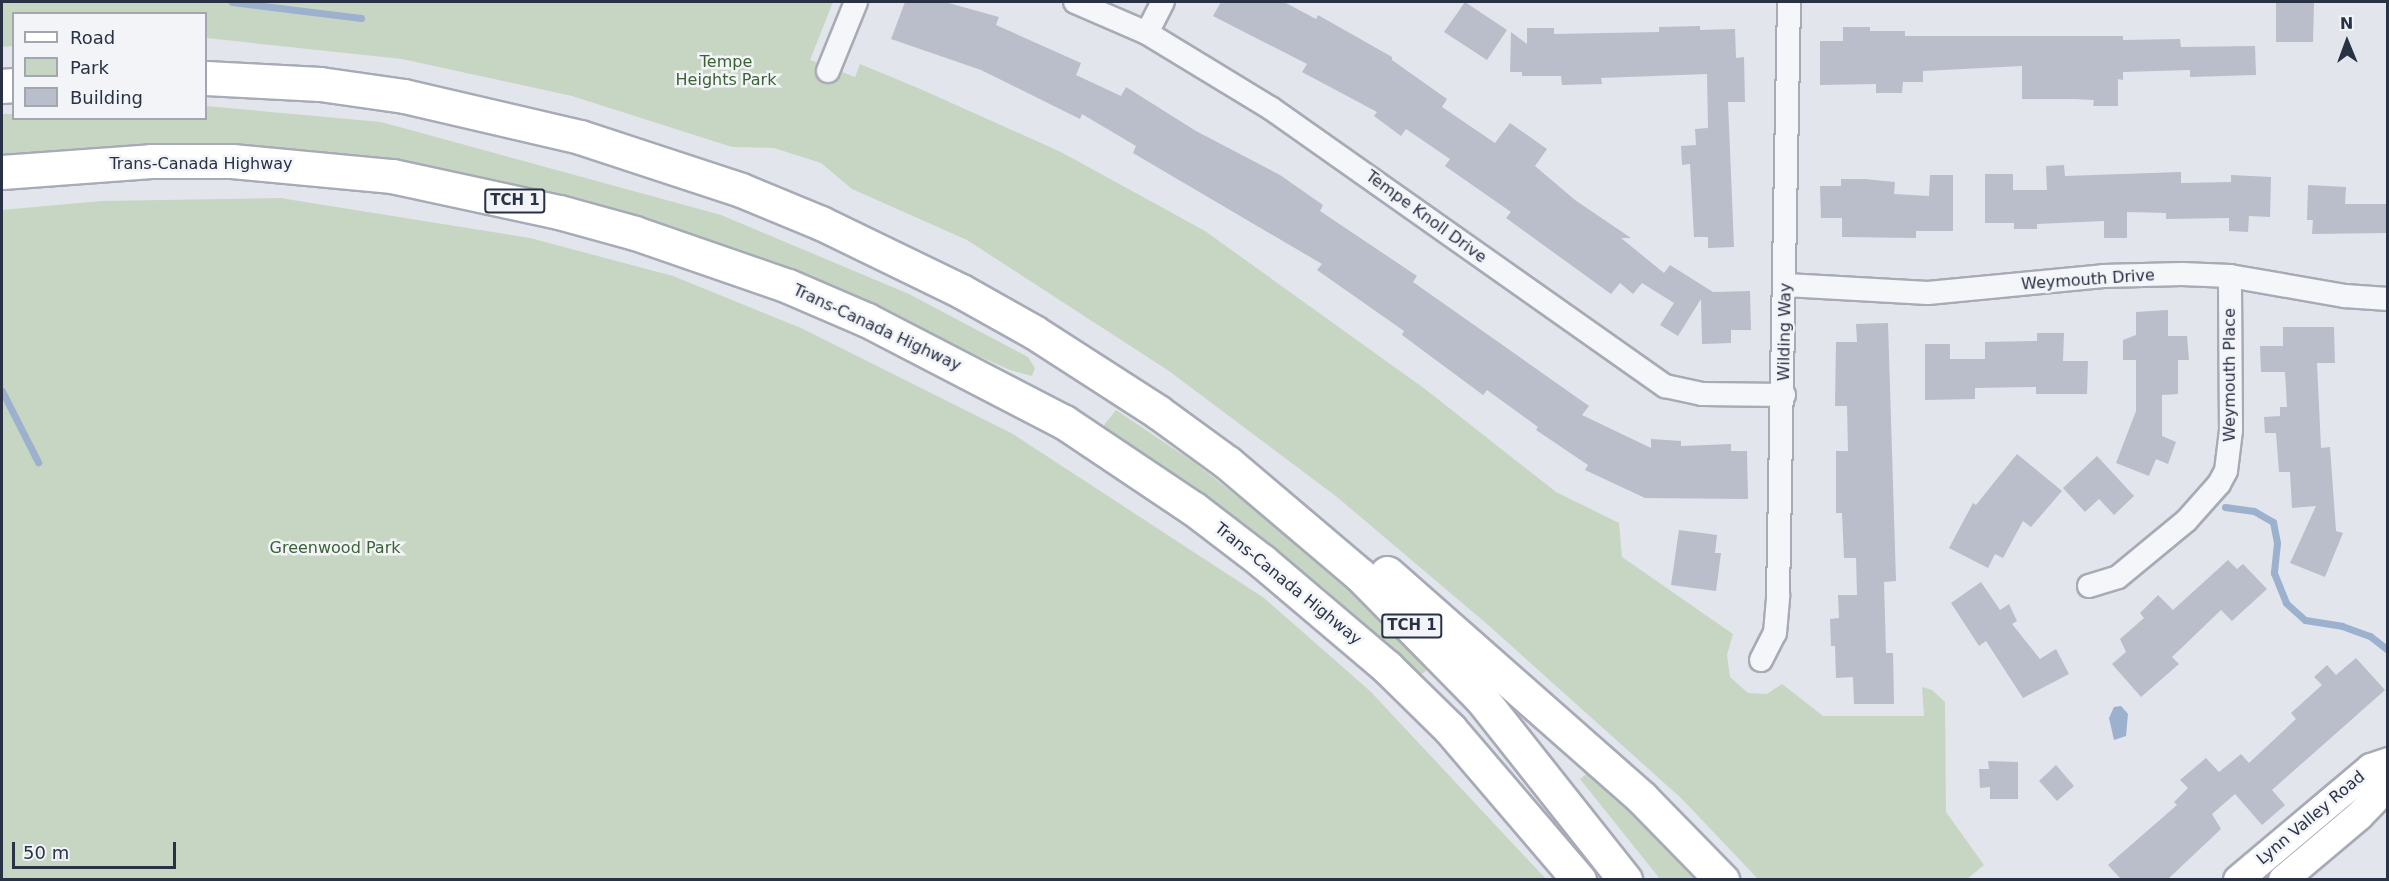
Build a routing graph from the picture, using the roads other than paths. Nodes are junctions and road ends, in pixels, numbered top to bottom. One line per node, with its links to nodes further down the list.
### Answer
1 (856, 2): 6 (street)
2 (1075, 2): 5 (street, Tempe Knoll Drive)
3 (1163, 2): 5 (street)
4 (1789, 2): 10 (street, Wilding Way)
5 (1146, 33): 12 (street, Tempe Knoll Drive)
6 (828, 70)
7 (207, 78): 13 (highway, TCH 1)
8 (2, 172): 18 (highway, Trans-Canada Highway / TCH 1)
9 (2230, 276): 10 (street, Weymouth Drive); 11 (street, Weymouth Drive); 14 (street, Weymouth Place)
10 (1786, 285): 12 (street, Wilding Way)
11 (2388, 299)
12 (1784, 395): 15 (street, Wilding Way)
13 (1158, 412): 19 (highway, TCH 1); 20 (highway)
14 (2089, 586)
15 (1761, 660)
16 (2388, 762): 21 (main road, Lynn Valley Road)
17 (2388, 786): 22 (main road, Lynn Valley Road)
18 (1579, 879)
19 (1625, 879)
20 (1722, 879)
21 (2238, 879)
22 (2283, 879)

